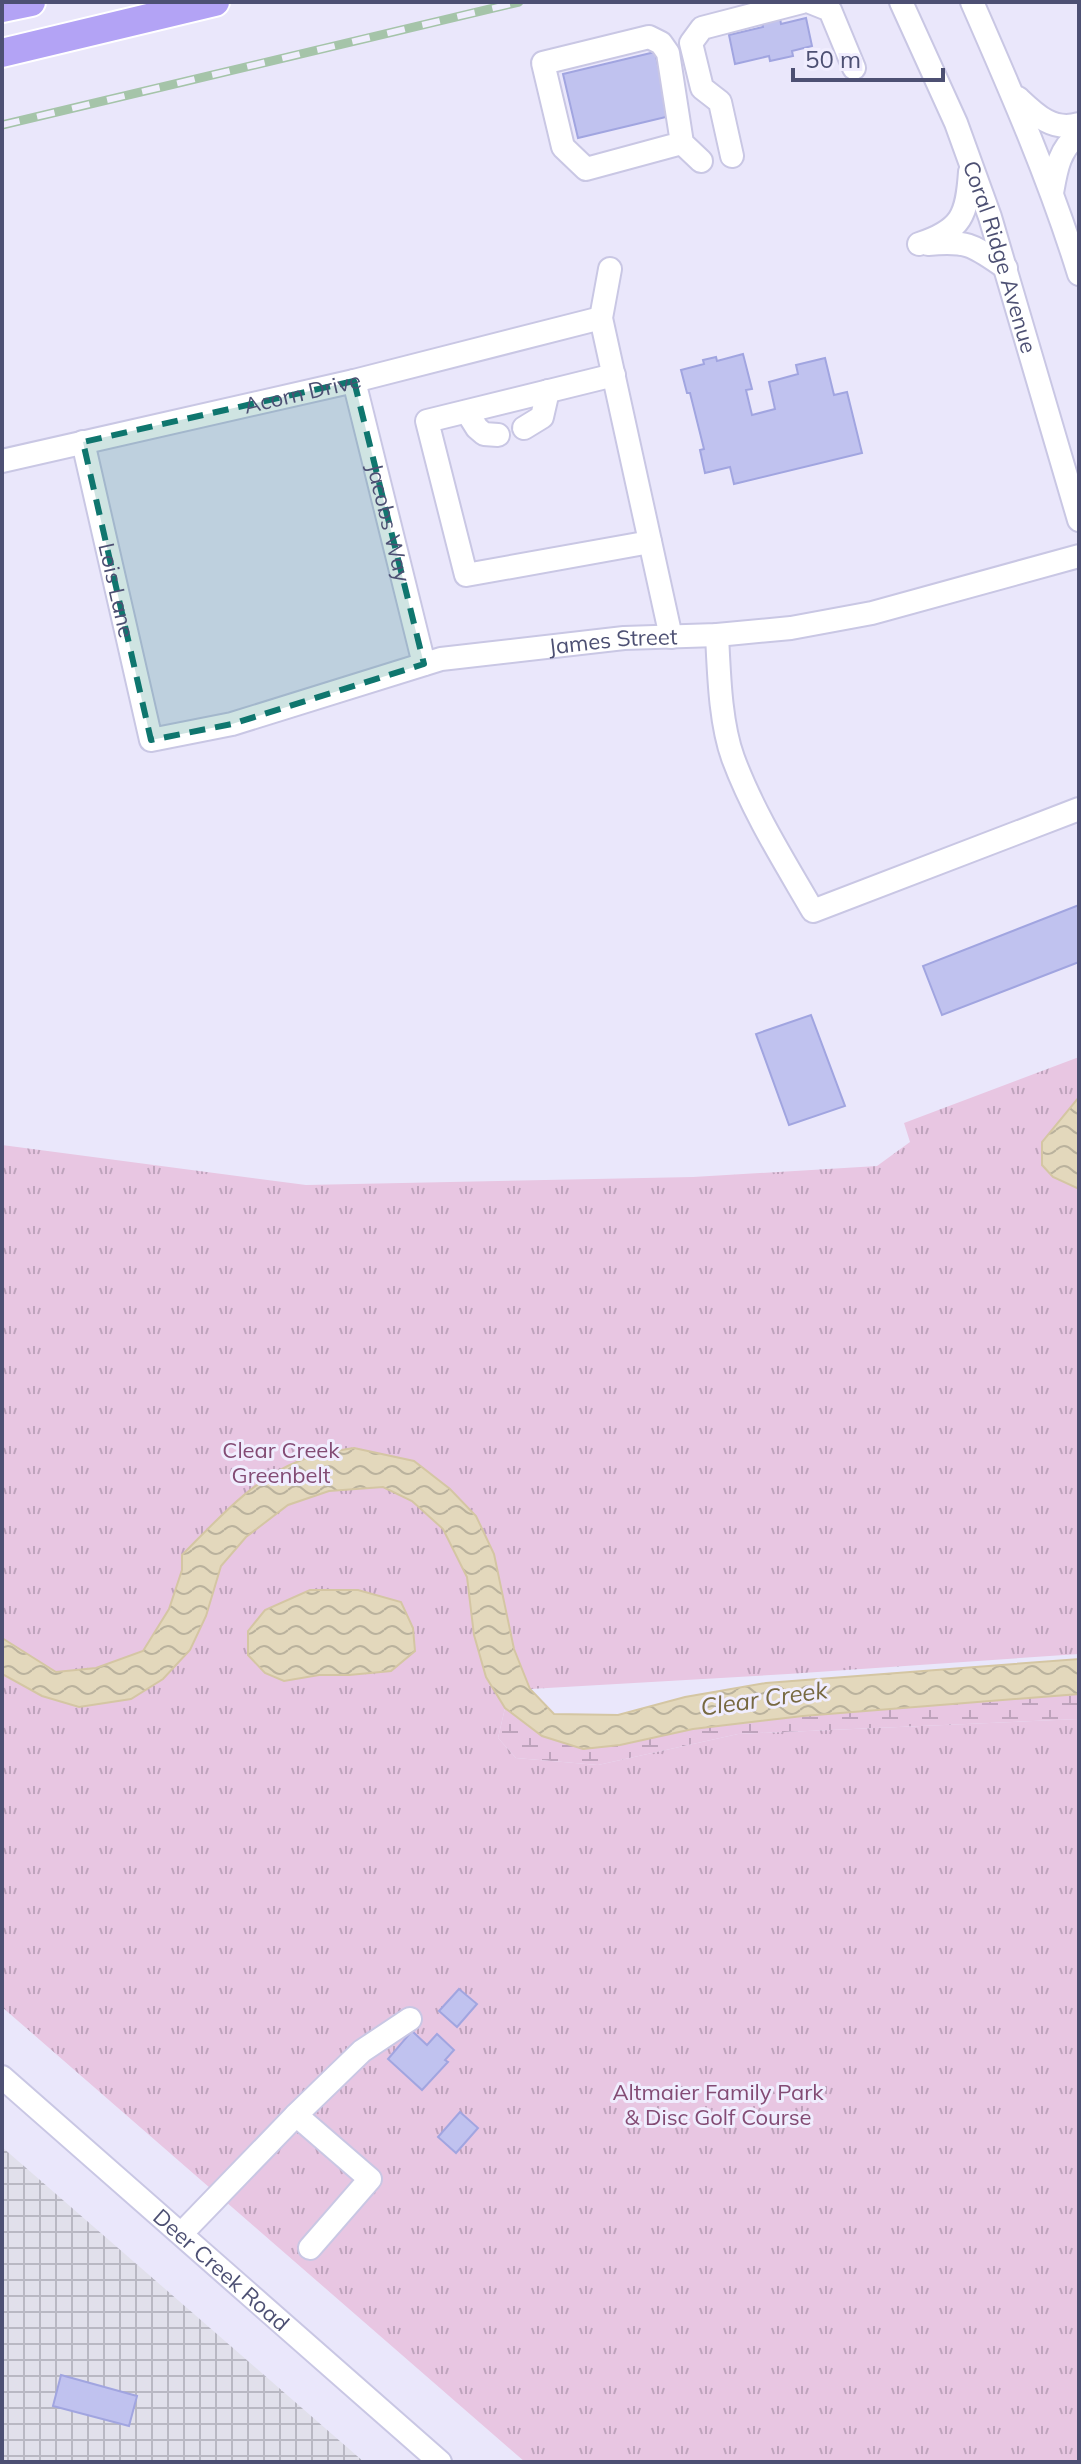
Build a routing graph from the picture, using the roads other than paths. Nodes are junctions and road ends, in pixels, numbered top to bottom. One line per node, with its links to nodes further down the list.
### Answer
1 (31, 2): 7 (main road)
2 (215, 2): 8 (main road)
3 (802, 2): 14 (street)
4 (810, 2): 9 (street)
5 (901, 2): 16 (street, Coral Ridge Avenue)
6 (972, 2): 10 (street)
7 (2, 8)
8 (2, 53)
9 (854, 68)
10 (1011, 92): 11 (street); 17 (street)
11 (1079, 124)
12 (1079, 134): 17 (street)
13 (682, 143): 13 (street); 15 (street)
14 (732, 156)
15 (701, 161)
16 (970, 163): 18 (street, Coral Ridge Avenue); 18 (street)
17 (1052, 194): 20 (street)
18 (1006, 268): 30 (street, Coral Ridge Avenue)
19 (610, 269): 21 (street)
20 (1079, 274)
21 (601, 318): 22 (street); 23 (street, Acorn Drive)
22 (614, 375): 24 (street); 31 (street)
23 (354, 381): 28 (street, Acorn Drive); 35 (street, Jacobs Way)
24 (548, 391): 25 (street); 26 (street)
25 (467, 412): 27 (street); 31 (street)
26 (524, 428)
27 (498, 435)
28 (83, 442): 29 (street, Acorn Drive); 36 (street, Lois Lane)
29 (2, 461)
30 (1079, 520)
31 (650, 542): 34 (street)
32 (1079, 556): 33 (street, James Street)
33 (717, 635): 34 (street, James Street); 37 (street)
34 (671, 637): 35 (street, James Street)
35 (424, 664): 36 (street, James Street)
36 (151, 740)
37 (1079, 809)
38 (410, 2019): 40 (street)
39 (2, 2077): 41 (street, Deer Creek Road)
40 (296, 2115): 41 (street); 42 (street)
41 (182, 2233): 43 (street, Deer Creek Road)
42 (310, 2248)
43 (440, 2462)

